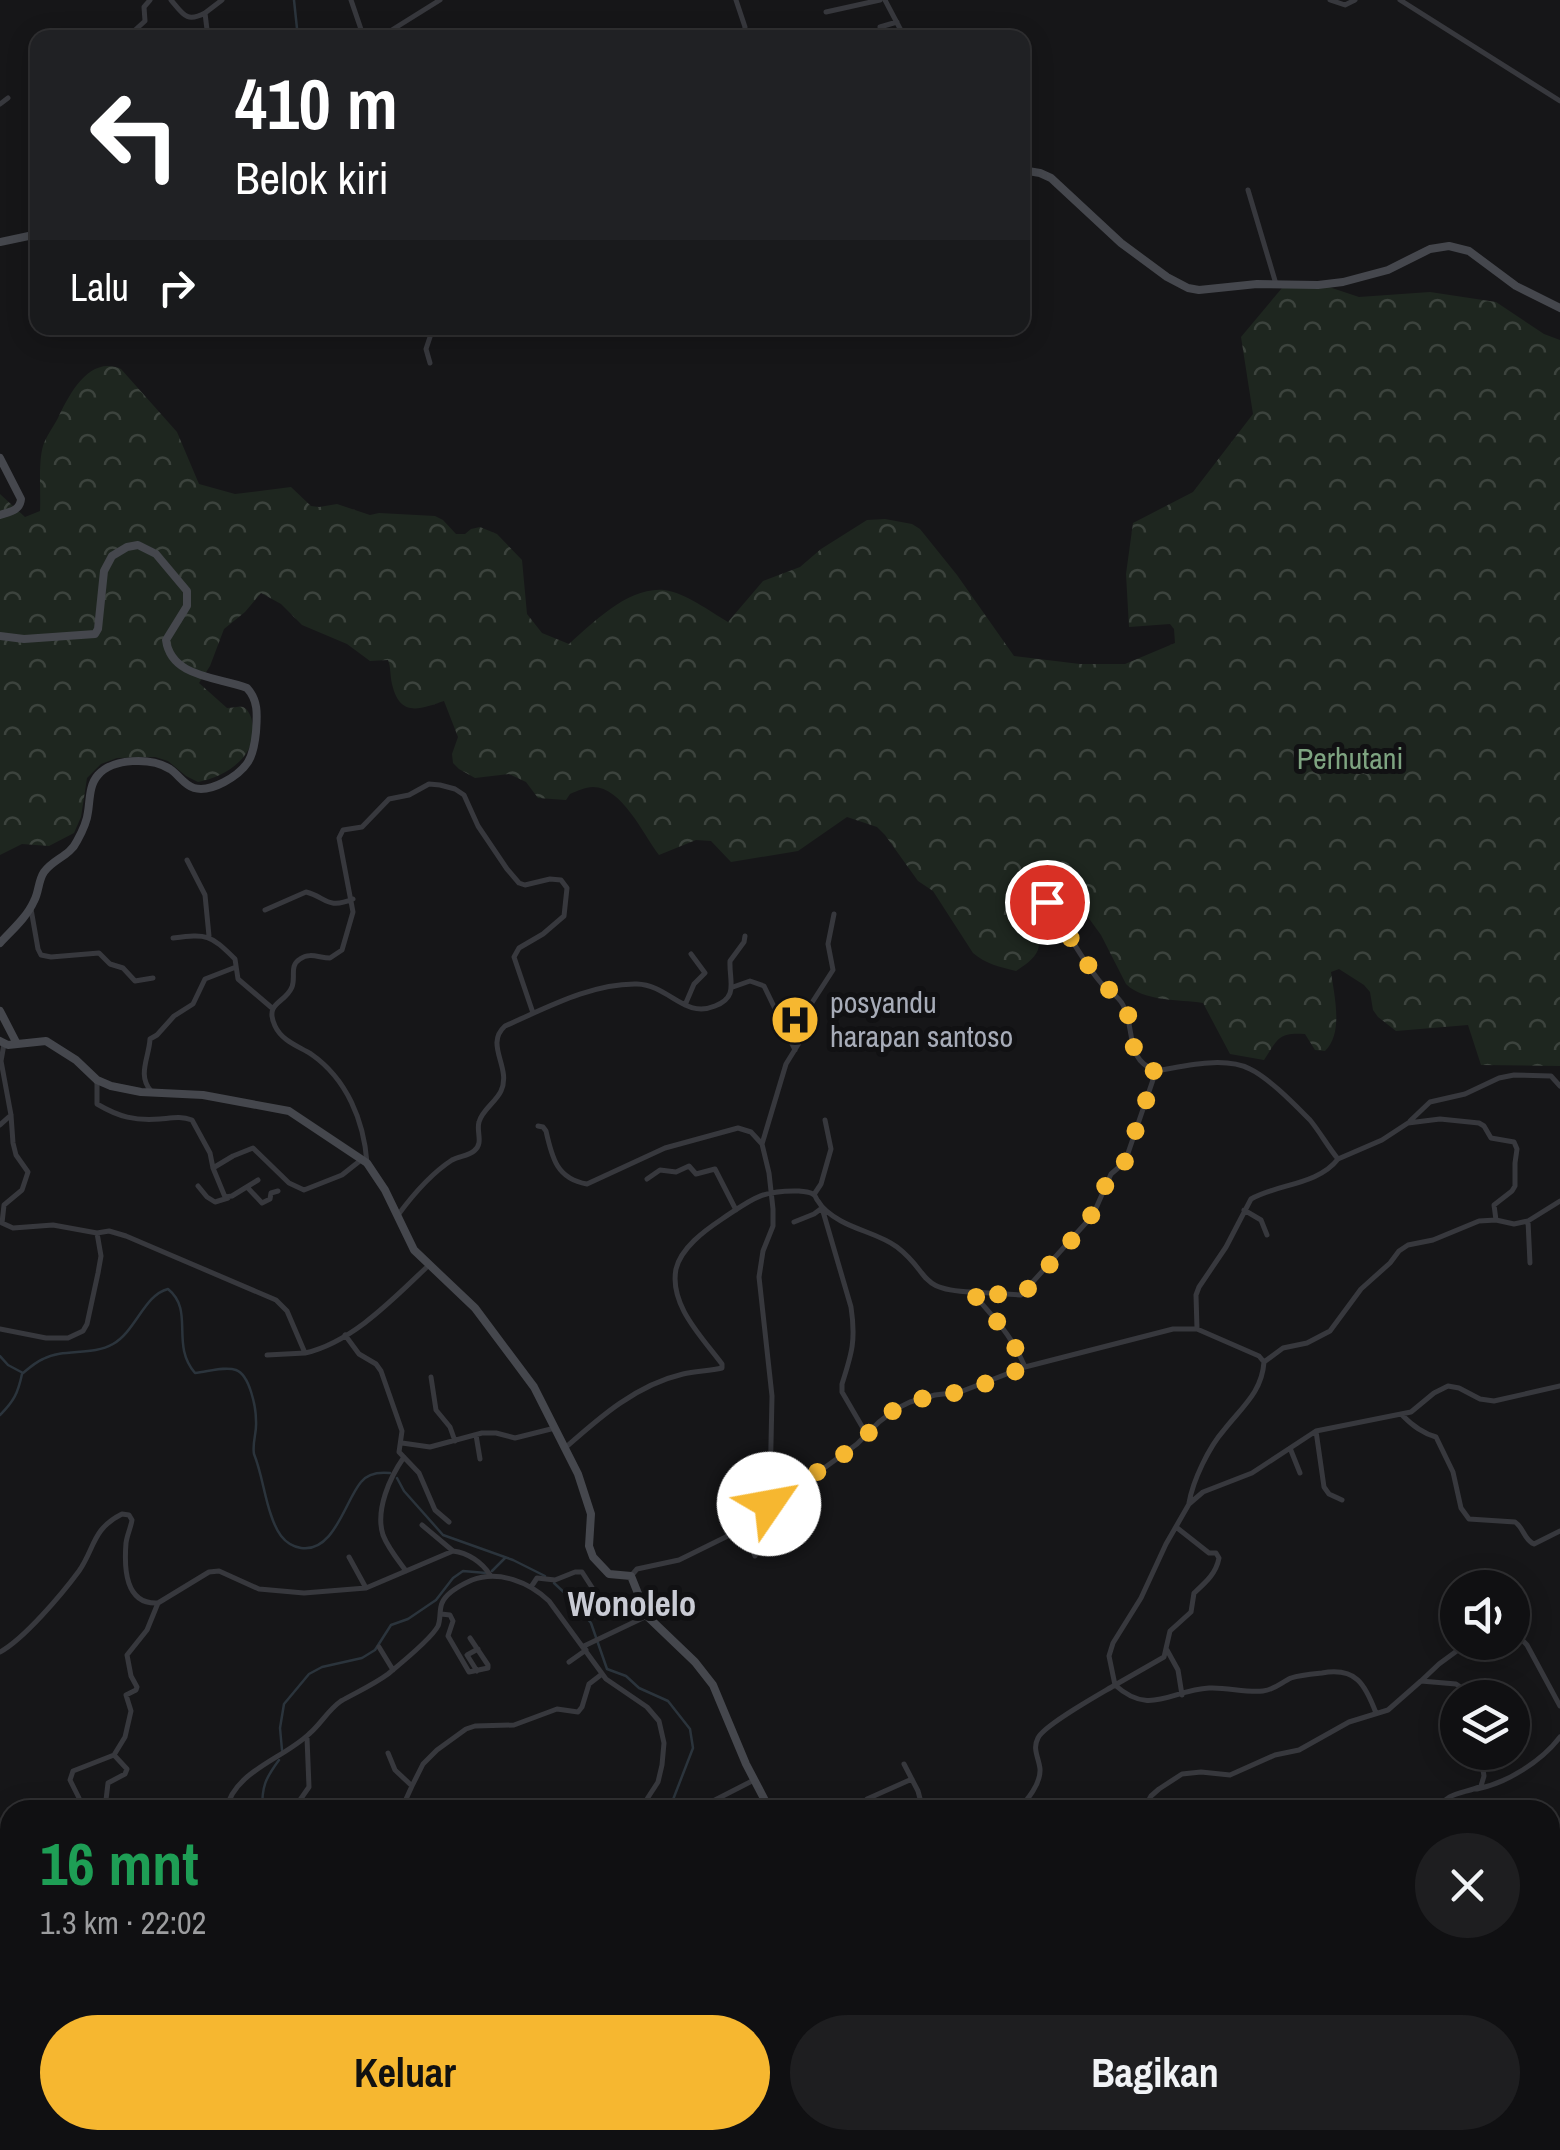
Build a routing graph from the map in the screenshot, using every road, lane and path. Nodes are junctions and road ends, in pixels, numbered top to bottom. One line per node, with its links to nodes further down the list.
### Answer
1 (150, 0): 15 (street)
2 (171, 0): 12 (street)
3 (222, 0): 12 (street)
4 (352, 0): 17 (street)
5 (440, 0): 18 (street)
6 (736, 0): 19 (street)
7 (882, 0): 11 (street); 13 (street)
8 (1330, 0): 9 (street)
9 (1355, 0)
10 (1400, 0): 22 (street)
11 (826, 12)
12 (205, 13): 16 (street)
13 (897, 22): 14 (street); 20 (street)
14 (880, 27)
15 (135, 30)
16 (207, 30)
17 (361, 30)
18 (392, 30)
19 (745, 30)
20 (901, 30)
21 (8, 98): 23 (street)
22 (1560, 101)
23 (0, 104)
24 (1030, 171): 28 (main road)
25 (1248, 190): 28 (street)
26 (30, 236): 27 (main road)
27 (0, 242)
28 (1276, 284): 29 (main road)
29 (1560, 308)
30 (431, 335): 31 (street)
31 (430, 363)
32 (0, 458): 33 (main road)
33 (0, 515)
34 (0, 636): 38 (main road)
35 (187, 860): 41 (street)
36 (352, 899): 39 (street); 50 (street); 52 (street)
37 (1036, 903): 56 (street)
38 (31, 908): 44 (main road); 47 (street)
39 (265, 910)
40 (834, 914): 55 (street)
41 (209, 936): 43 (street); 46 (street)
42 (745, 936): 48 (street)
43 (173, 938)
44 (0, 943)
45 (691, 954): 49 (street)
46 (236, 966): 50 (street); 59 (street)
47 (153, 978)
48 (733, 987): 49 (street); 55 (street)
49 (685, 1005): 52 (street)
50 (272, 1008): 67 (street)
51 (0, 1010): 54 (main road)
52 (534, 1013): 81 (street)
53 (2, 1042): 54 (main road); 60 (street)
54 (16, 1042): 57 (main road)
55 (795, 1050): 65 (street)
56 (1156, 1072): 66 (street); 89 (street)
57 (97, 1080): 59 (main road); 68 (street)
58 (1560, 1086): 62 (street)
59 (154, 1093): 67 (main road)
60 (12, 1115): 63 (street); 85 (street)
61 (825, 1120): 75 (street)
62 (1408, 1123): 66 (street); 82 (street)
63 (0, 1125)
64 (538, 1126): 65 (street)
65 (762, 1144): 74 (street)
66 (1338, 1159): 80 (street)
67 (365, 1161): 68 (street); 81 (main road)
68 (213, 1168): 76 (street)
69 (647, 1179): 79 (street)
70 (258, 1180): 72 (street)
71 (198, 1186): 76 (street)
72 (247, 1187): 73 (street); 76 (street)
73 (278, 1191)
74 (772, 1192): 75 (street); 79 (street); 111 (street)
75 (814, 1194): 78 (street)
76 (228, 1198)
77 (1560, 1201): 83 (street)
78 (822, 1208): 84 (street); 89 (street); 102 (street)
79 (736, 1210): 106 (street)
80 (1244, 1210): 86 (street); 91 (street)
81 (398, 1215): 88 (main road)
82 (1496, 1220): 83 (street); 95 (street)
83 (1528, 1221): 87 (street)
84 (794, 1222)
85 (97, 1233): 90 (street); 93 (street)
86 (1267, 1235)
87 (1530, 1263)
88 (429, 1266): 92 (street); 100 (main road)
89 (972, 1292): 96 (street)
90 (0, 1329)
91 (1198, 1329): 95 (street); 96 (street)
92 (344, 1336): 93 (street); 105 (street)
93 (305, 1353): 94 (street)
94 (267, 1355)
95 (1264, 1362): 113 (street)
96 (1025, 1368): 102 (street)
97 (431, 1378): 104 (street)
98 (1560, 1386): 99 (street)
99 (1402, 1415): 101 (street); 119 (street)
100 (555, 1428): 103 (street); 106 (main road)
101 (1316, 1431): 107 (street); 112 (street)
102 (867, 1435): 111 (street)
103 (476, 1436): 104 (street); 109 (street)
104 (455, 1441): 105 (street)
105 (401, 1443): 108 (street)
106 (564, 1448): 126 (main road)
107 (1290, 1448): 110 (street); 113 (street)
108 (404, 1456): 115 (street); 124 (street)
109 (480, 1458)
110 (1300, 1473)
111 (770, 1490): 114 (street)
112 (1342, 1500)
113 (1189, 1504): 117 (street)
114 (767, 1508): 118 (street); 120 (street)
115 (449, 1522)
116 (422, 1525): 121 (street)
117 (1176, 1527): 137 (street); 147 (street)
118 (744, 1528): 122 (street); 126 (street)
119 (1560, 1531)
120 (767, 1540)
121 (453, 1551): 124 (street); 125 (street)
122 (755, 1556)
123 (350, 1557): 128 (street)
124 (406, 1571): 128 (street)
125 (490, 1574): 127 (street); 130 (street)
126 (631, 1576): 131 (main road)
127 (531, 1587): 132 (street); 135 (street)
128 (366, 1588): 129 (street)
129 (158, 1604): 139 (street); 154 (street)
130 (441, 1614): 142 (street); 143 (street)
131 (647, 1616): 135 (street); 158 (main road)
132 (605, 1617)
133 (470, 1638): 136 (street)
134 (379, 1648): 142 (street)
135 (585, 1648): 141 (street); 144 (street)
136 (478, 1649): 143 (street); 143 (street)
137 (1167, 1650): 147 (street); 148 (street)
138 (1530, 1651): 149 (street)
139 (0, 1652)
140 (1444, 1660): 145 (street)
141 (569, 1662)
142 (393, 1670): 151 (street)
143 (477, 1672)
144 (602, 1674): 159 (street); 166 (street)
145 (1421, 1681): 146 (street); 150 (street)
146 (1440, 1682)
147 (1115, 1685): 148 (street); 171 (street)
148 (1182, 1694): 150 (street)
149 (1560, 1706)
150 (1376, 1714): 172 (street)
151 (307, 1736): 163 (street); 164 (street)
152 (1560, 1736): 160 (street)
153 (388, 1754): 159 (street)
154 (114, 1756): 161 (street); 162 (street)
155 (904, 1764): 157 (street)
156 (1483, 1770): 160 (street)
157 (912, 1779): 169 (street); 170 (street)
158 (754, 1780): 167 (street); 168 (main road)
159 (412, 1786): 165 (street)
160 (1477, 1788): 173 (street)
161 (78, 1800)
162 (106, 1800)
163 (230, 1800)
164 (300, 1800)
165 (406, 1800)
166 (647, 1800)
167 (716, 1800)
168 (765, 1800)
169 (866, 1800)
170 (920, 1800)
171 (1025, 1800)
172 (1149, 1800)
173 (1444, 1800)

